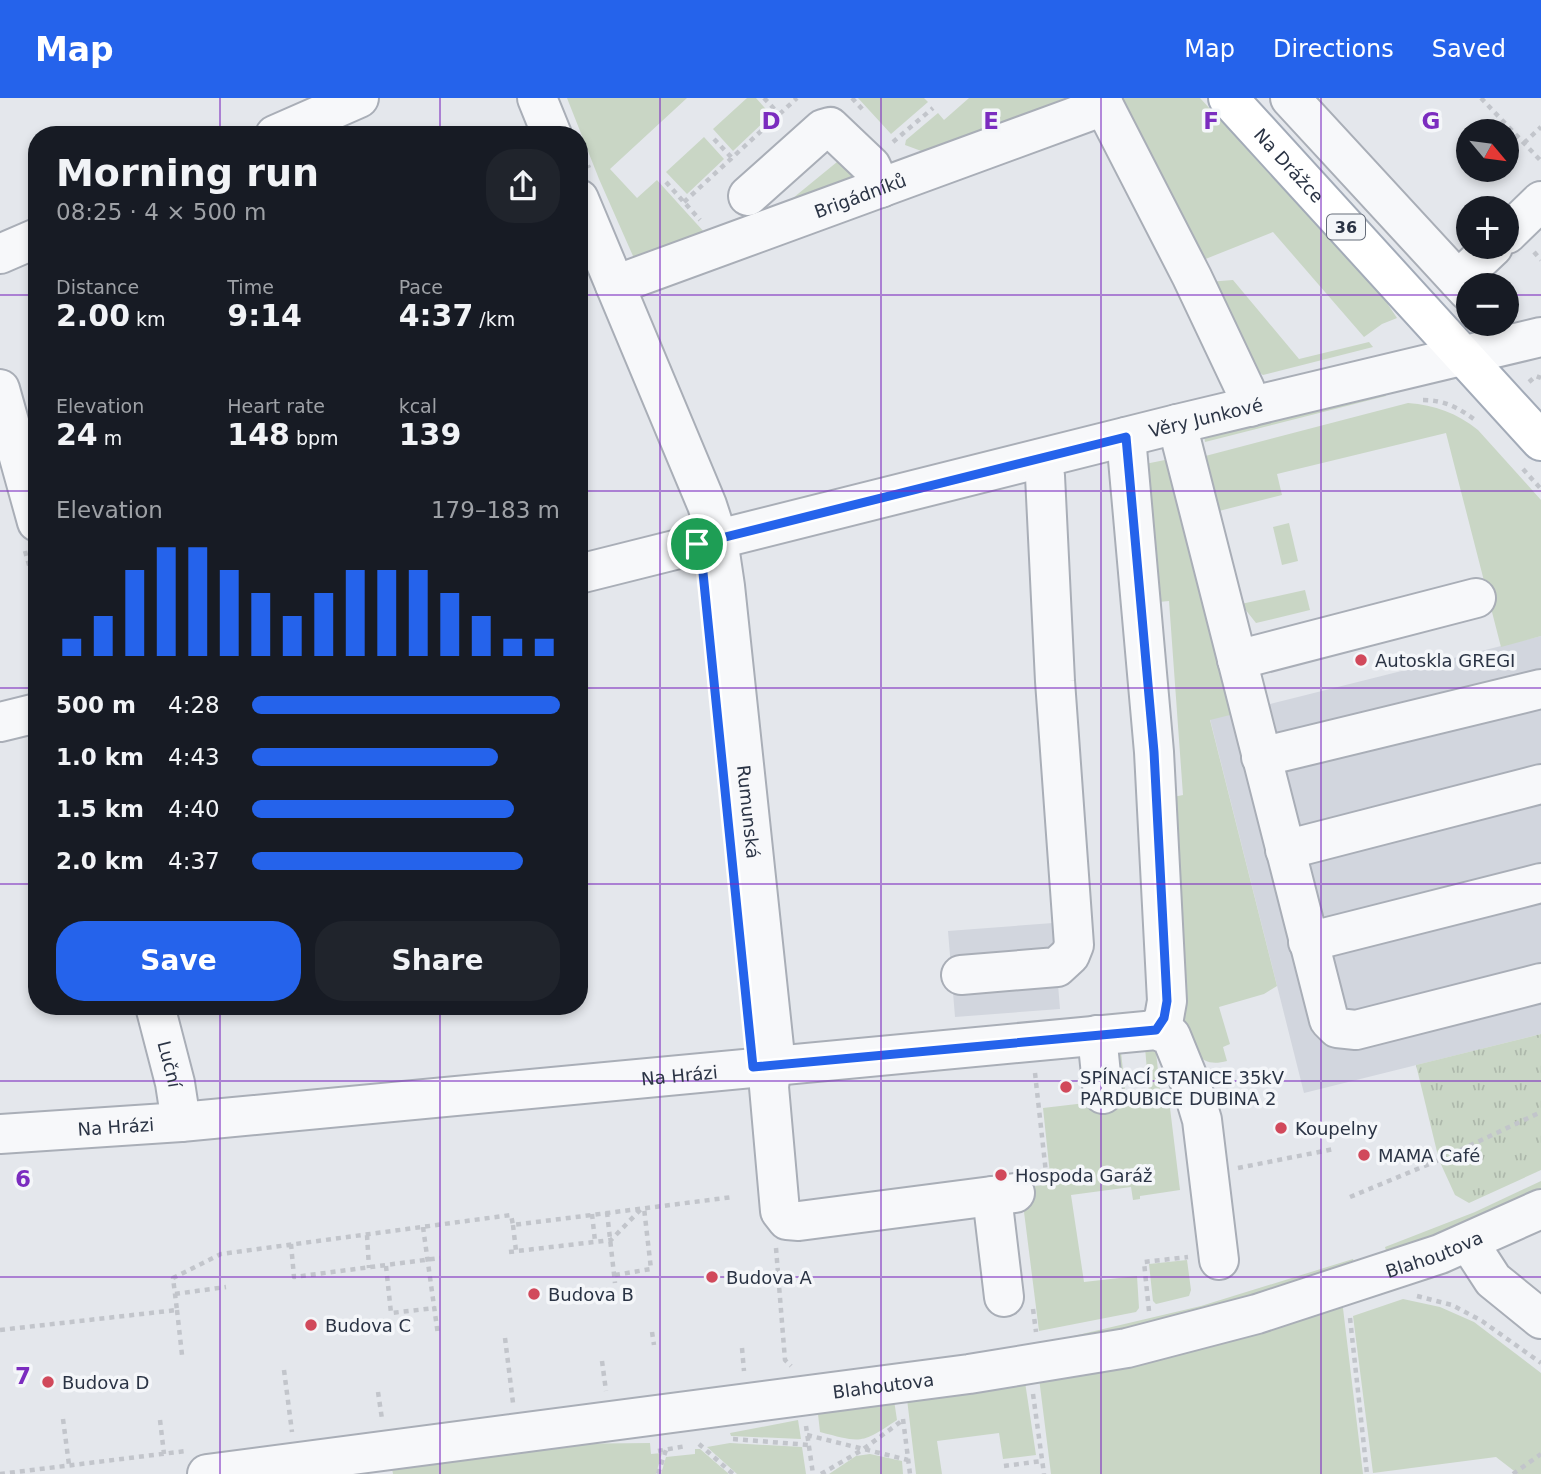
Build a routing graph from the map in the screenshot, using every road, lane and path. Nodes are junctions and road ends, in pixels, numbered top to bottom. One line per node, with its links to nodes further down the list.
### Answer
1 (359, 98): 11 (street)
2 (537, 98): 12 (street)
3 (764, 98): 10 (path)
4 (797, 98): 10 (path)
5 (1228, 98): 34 (main road, Na Drážce / 36)
6 (1290, 98): 31 (street)
7 (1481, 98): 16 (path)
8 (1102, 102): 20 (street, Brigádníků); 37 (street)
9 (933, 108): 15 (path)
10 (779, 114): 17 (path)
11 (295, 126)
12 (548, 126)
13 (1541, 127): 16 (path)
14 (714, 138): 17 (path)
15 (893, 142)
16 (1524, 143): 18 (path)
17 (732, 158): 23 (path)
18 (1541, 161)
19 (666, 182): 23 (path)
20 (881, 188): 21 (street); 32 (street, Brigádníků)
21 (748, 196)
22 (1541, 201): 25 (street)
23 (684, 202): 26 (path)
24 (588, 220): 32 (street, Rumunská)
25 (1519, 222)
26 (707, 227)
27 (28, 242): 28 (street)
28 (0, 254)
29 (1484, 259): 30 (street)
30 (1473, 273)
31 (1456, 278)
32 (615, 285): 45 (street, Rumunská)
33 (1541, 337): 34 (street, Věry Junkové)
34 (1474, 340): 37 (street, Věry Junkové); 41 (main road, Na Drážce / 36)
35 (0, 388): 43 (street)
36 (1410, 401): 38 (path)
37 (1250, 407): 39 (street, Věry Junkové)
38 (1481, 424)
39 (1177, 425): 40 (street, Věry Junkové); 48 (street)
40 (1126, 437): 42 (street, Věry Junkové); 60 (street)
41 (1528, 451): 44 (path)
42 (1040, 459): 45 (street, Věry Junkové); 57 (street)
43 (28, 489)
44 (1541, 489)
45 (718, 539): 46 (street, Věry Junkové); 62 (street, Rumunská)
46 (588, 572)
47 (1476, 598): 48 (street)
48 (1237, 660): 52 (street)
49 (1541, 689): 52 (street)
50 (28, 715): 51 (street)
51 (0, 722)
52 (1261, 757): 54 (street)
53 (1541, 784): 54 (street)
54 (1285, 849): 56 (street)
55 (1541, 883): 56 (street)
56 (1308, 942): 58 (street)
57 (961, 975)
58 (1541, 983)
59 (157, 1015): 66 (street, Luční)
60 (1156, 1030): 61 (street, Na Hrázi); 69 (street)
61 (1097, 1035): 62 (street, Na Hrázi); 64 (street)
62 (772, 1066): 66 (street, Na Hrázi); 77 (street, Rumunská)
63 (1035, 1070): 70 (path)
64 (1103, 1094)
65 (1541, 1112): 72 (path)
66 (181, 1122): 67 (street, Na Hrázi)
67 (0, 1134)
68 (1334, 1149): 69 (path)
69 (1208, 1173): 88 (street)
70 (1003, 1195): 77 (street); 97 (street)
71 (733, 1197): 73 (path)
72 (1350, 1197)
73 (643, 1207): 75 (path); 81 (path); 92 (path)
74 (1541, 1209): 83 (street, Blahoutova)
75 (607, 1212): 76 (path); 81 (path)
76 (592, 1214): 78 (path); 82 (path)
77 (788, 1220): 114 (path)
78 (513, 1225): 79 (path); 85 (path)
79 (423, 1227): 80 (path); 89 (path)
80 (367, 1235): 84 (path); 91 (path)
81 (611, 1240): 82 (path); 92 (path)
82 (596, 1241): 85 (path)
83 (1469, 1243): 102 (street); 112 (street, Blahoutova)
84 (290, 1244): 91 (path); 95 (path)
85 (516, 1251): 86 (path)
86 (509, 1252)
87 (440, 1258): 89 (path)
88 (1206, 1258): 101 (path)
89 (428, 1260): 90 (path); 98 (path)
90 (386, 1266): 91 (path); 98 (path)
91 (369, 1268)
92 (615, 1275): 93 (path)
93 (615, 1283)
94 (226, 1287): 95 (path)
95 (175, 1294): 99 (path)
96 (1414, 1296): 111 (path)
97 (1004, 1297)
98 (435, 1308): 105 (path)
99 (177, 1310): 103 (path); 109 (path)
100 (1349, 1310): 145 (path)
101 (1162, 1311)
102 (1541, 1319)
103 (0, 1330)
104 (652, 1332): 107 (path)
105 (438, 1335)
106 (505, 1338): 119 (path)
107 (654, 1345)
108 (742, 1348): 115 (path)
109 (182, 1355)
110 (602, 1361): 117 (path)
111 (1541, 1363)
112 (1029, 1366): 118 (street, Blahoutova); 135 (path)
113 (284, 1370): 124 (path)
114 (799, 1372)
115 (746, 1383)
116 (378, 1392): 122 (path)
117 (608, 1399)
118 (901, 1402): 130 (path); 134 (path); 136 (street, Blahoutova)
119 (514, 1411)
120 (63, 1419): 137 (path)
121 (160, 1420): 132 (path)
122 (383, 1427)
123 (807, 1435): 130 (path)
124 (293, 1438)
125 (727, 1439): 128 (path)
126 (708, 1442): 127 (path)
127 (699, 1444): 129 (path); 141 (path)
128 (809, 1444)
129 (666, 1450): 131 (path); 140 (path)
130 (862, 1450): 134 (path); 142 (path)
131 (657, 1451)
132 (164, 1454): 136 (path); 137 (path)
133 (1541, 1454): 146 (path)
134 (908, 1460): 143 (path)
135 (1042, 1461): 138 (path); 144 (path)
136 (198, 1462)
137 (69, 1465): 139 (path)
138 (1004, 1466)
139 (0, 1474)
140 (658, 1474)
141 (733, 1474)
142 (821, 1474)
143 (910, 1474)
144 (1044, 1474)
145 (1367, 1474)
146 (1513, 1474)

